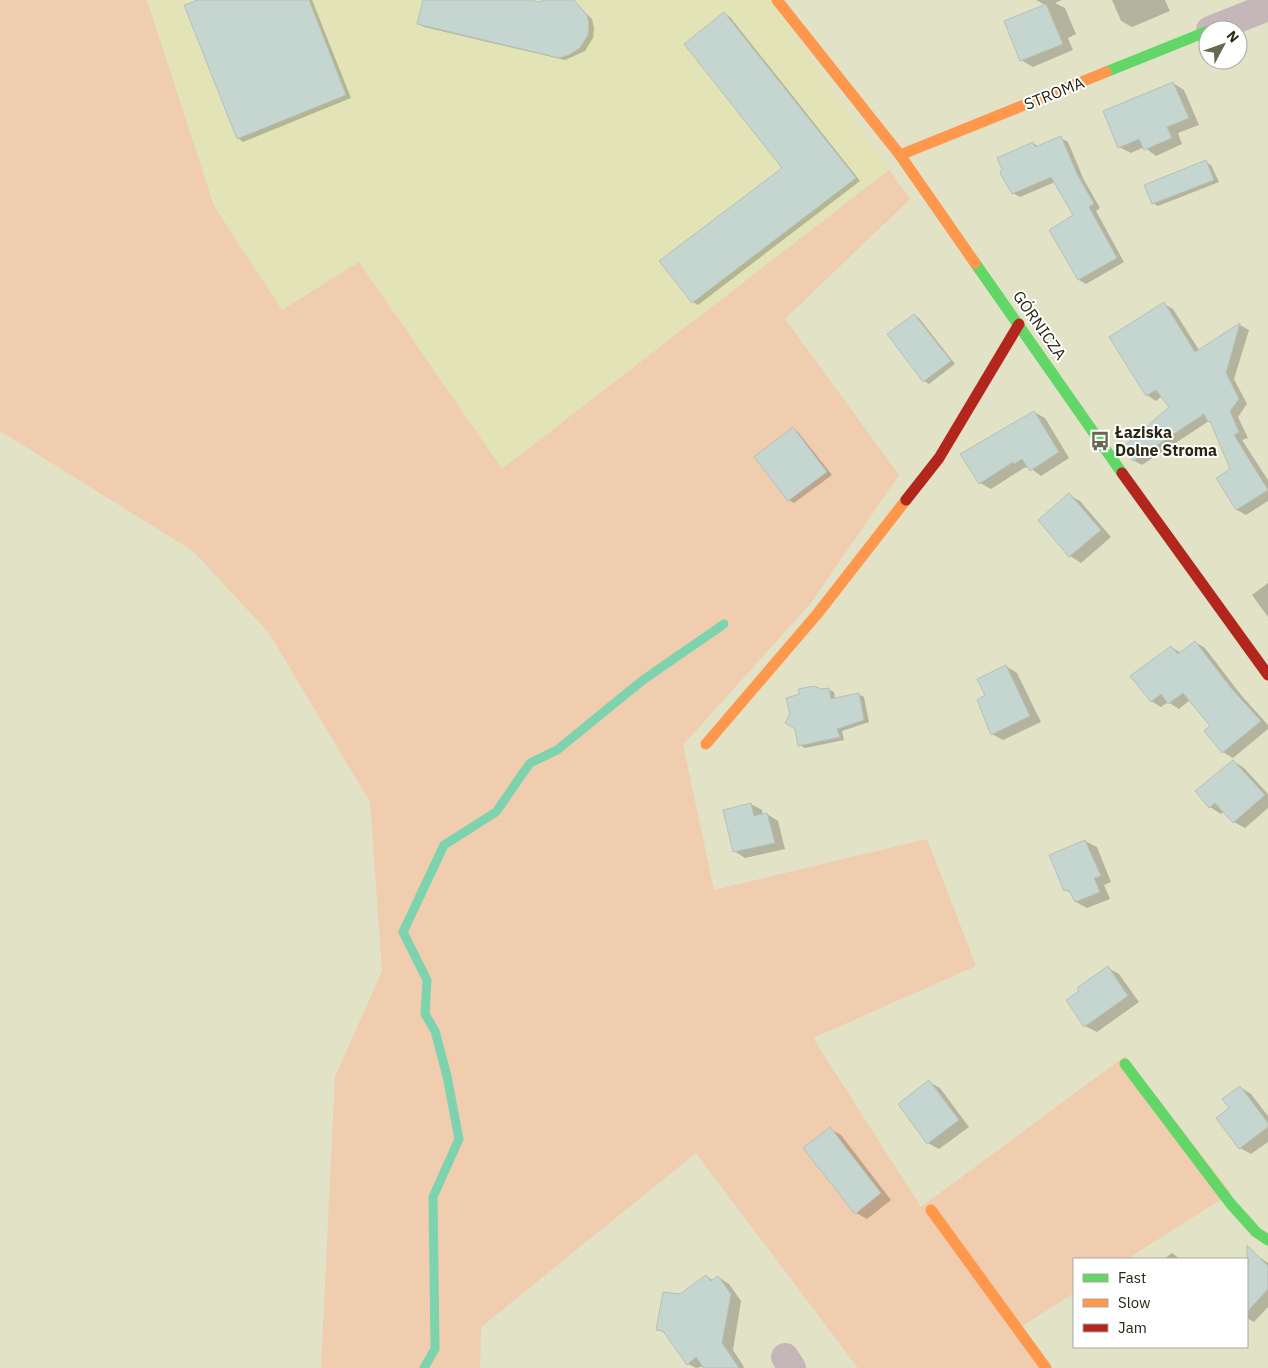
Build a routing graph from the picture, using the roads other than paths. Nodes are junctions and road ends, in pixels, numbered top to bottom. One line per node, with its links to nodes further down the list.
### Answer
1 (777, 0): 5 (street, GÓRNICZA)
2 (1268, 7): 3 (street, STROMA)
3 (1235, 20)
4 (1198, 34): 5 (street, STROMA)
5 (900, 155): 6 (street, GÓRNICZA)
6 (1019, 324): 7 (street, GÓRNICZA); 8 (street)
7 (1268, 675)
8 (706, 744)
9 (1125, 1064): 11 (street)
10 (931, 1210): 12 (street)
11 (1268, 1240)
12 (1046, 1368)

